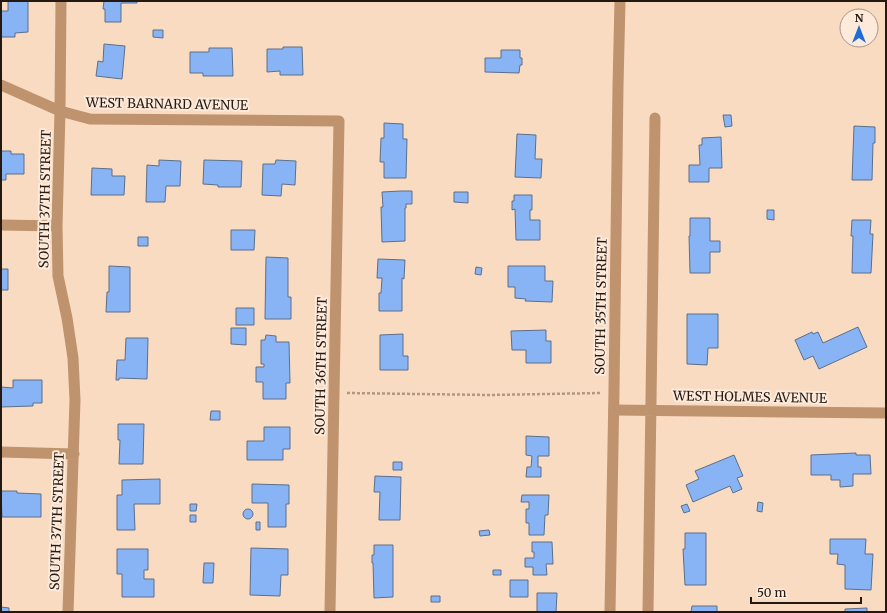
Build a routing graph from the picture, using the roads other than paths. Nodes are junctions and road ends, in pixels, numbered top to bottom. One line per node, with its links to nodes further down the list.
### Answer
1 (61, 1): 4 (street, SOUTH 37TH STREET)
2 (620, 1): 9 (street, SOUTH 35TH STREET)
3 (1, 85): 4 (street, WEST BARNARD AVENUE)
4 (60, 111): 6 (street, WEST BARNARD AVENUE); 8 (street, SOUTH 37TH STREET)
5 (654, 118): 10 (street)
6 (339, 121): 15 (street, SOUTH 36TH STREET)
7 (1, 225): 8 (street)
8 (57, 226): 13 (street, SOUTH 37TH STREET)
9 (614, 410): 10 (street, WEST HOLMES AVENUE); 16 (street, SOUTH 35TH STREET)
10 (652, 410): 11 (street, WEST HOLMES AVENUE); 17 (street)
11 (886, 413)
12 (1, 452): 13 (street)
13 (74, 454): 14 (street, SOUTH 37TH STREET)
14 (68, 612)
15 (330, 612)
16 (610, 612)
17 (648, 612)

